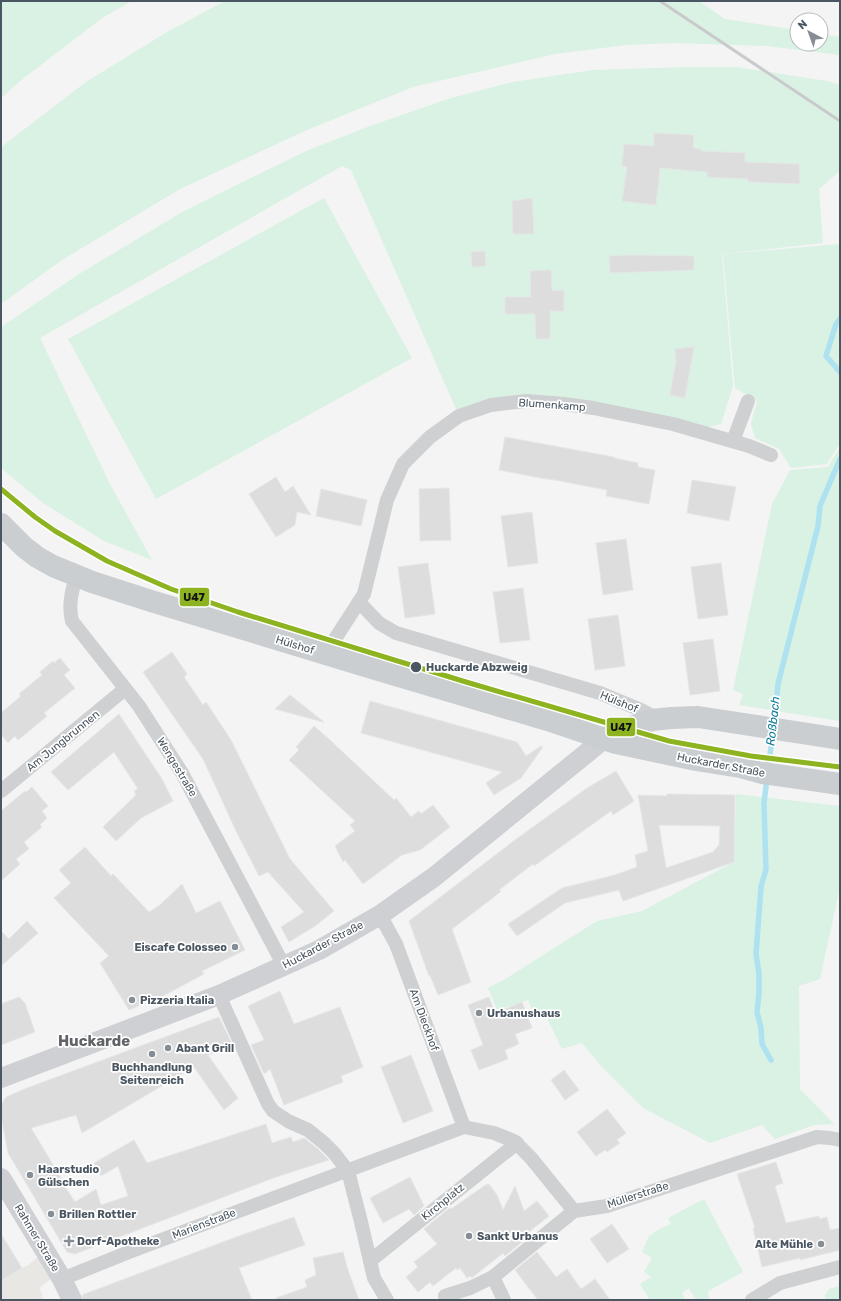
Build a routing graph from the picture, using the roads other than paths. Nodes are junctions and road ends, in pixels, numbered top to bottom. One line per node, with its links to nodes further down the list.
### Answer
1 (748, 401): 2 (street)
2 (733, 441): 3 (street, Blumenkamp); 6 (street, Blumenkamp)
3 (771, 454)
4 (1, 524): 5 (main road, Hülshof)
5 (76, 576): 7 (main road, Hülshof); 8 (street, Wengestraße)
6 (359, 602): 7 (street, Blumenkamp); 9 (street, Hülshof)
7 (328, 655): 10 (main road, Hülshof)
8 (125, 689): 13 (street, Am Jungbrunnen); 15 (street, Wengestraße)
9 (658, 719): 10 (main road, Huckarder Straße); 11 (main road, Huckarder Straße)
10 (604, 739): 12 (main road, Huckarder Straße); 14 (main road, Huckarder Straße)
11 (840, 740)
12 (840, 784)
13 (1, 792)
14 (380, 915): 15 (main road, Huckarder Straße); 18 (street, Am Dieckhof)
15 (284, 966): 16 (main road, Huckarder Straße)
16 (219, 995): 17 (main road, Huckarder Straße); 21 (street)
17 (1, 1078)
18 (464, 1127): 20 (street); 21 (street, Marienstraße)
19 (840, 1140): 23 (street, Müllerstraße)
20 (516, 1143): 23 (street); 24 (street, Kirchplatz)
21 (348, 1171): 24 (street); 27 (street, Marienstraße)
22 (1, 1178): 27 (main road, Rahmer Straße)
23 (574, 1211): 26 (street)
24 (370, 1261): 30 (street)
25 (840, 1267): 32 (street)
26 (493, 1278): 28 (street); 31 (street)
27 (62, 1279): 29 (main road, Rahmer Straße)
28 (442, 1298)
29 (72, 1300)
30 (387, 1300)
31 (504, 1300)
32 (752, 1300)

